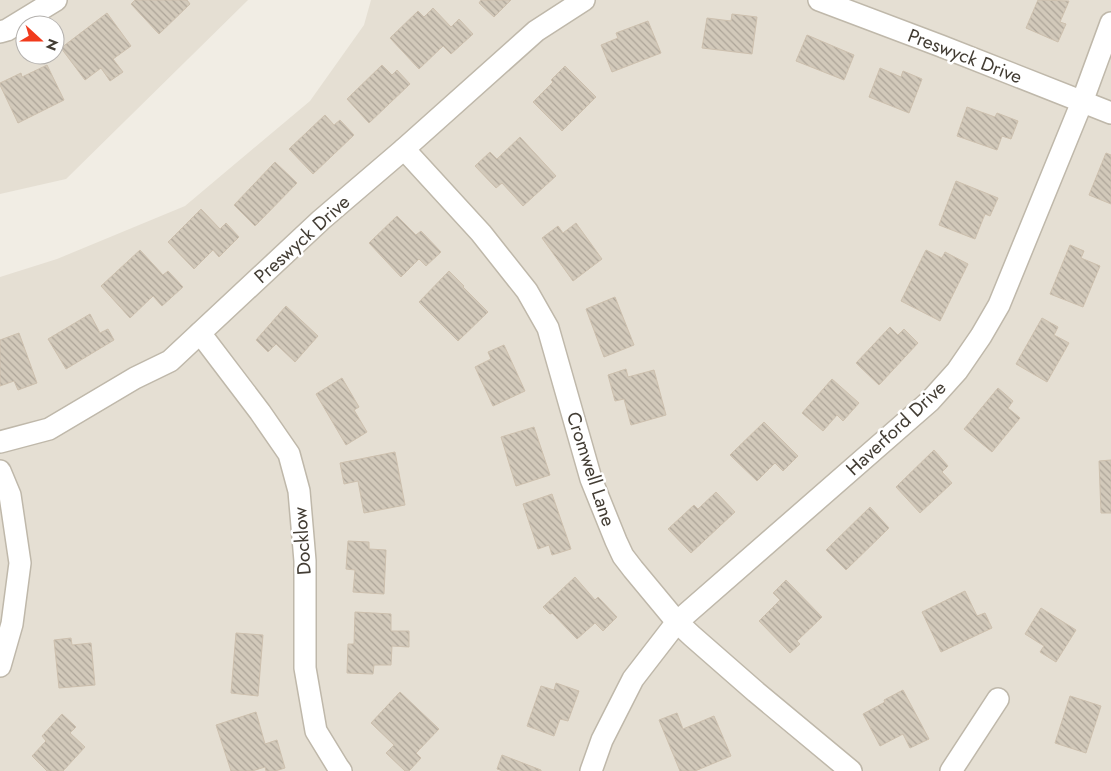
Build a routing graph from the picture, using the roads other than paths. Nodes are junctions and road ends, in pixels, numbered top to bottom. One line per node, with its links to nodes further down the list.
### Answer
1 (56, 0): 5 (street)
2 (584, 0): 8 (street, Preswyck Drive)
3 (819, 0): 6 (street, Preswyck Drive)
4 (1111, 23): 6 (street, Haverford Drive)
5 (0, 32)
6 (1082, 102): 7 (street, Preswyck Drive); 12 (street, Haverford Drive)
7 (1111, 113)
8 (404, 149): 9 (street, Preswyck Drive); 12 (street, Cromwell Lane)
9 (200, 333): 10 (street, Preswyck Drive); 15 (street, Docklow)
10 (0, 442)
11 (0, 471): 13 (street)
12 (677, 622): 16 (street, Haverford Drive); 17 (street, Cromwell Lane)
13 (0, 666)
14 (998, 699): 18 (street)
15 (341, 771)
16 (591, 771)
17 (851, 771)
18 (951, 771)

